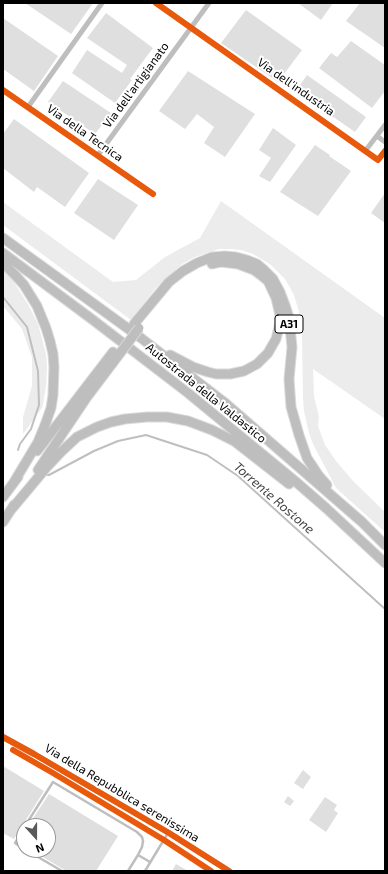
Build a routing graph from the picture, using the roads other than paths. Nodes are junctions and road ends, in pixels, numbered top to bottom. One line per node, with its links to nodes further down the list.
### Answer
1 (102, 3): 6 (street)
2 (156, 3): 4 (street, Via dell'industria)
3 (209, 3): 4 (street, Via dell'artigianato)
4 (191, 27): 10 (street, Via dell'industria); 12 (street, Via dell'artigianato)
5 (3, 90): 6 (street, Via della Tecnica)
6 (28, 107): 12 (street, Via della Tecnica)
7 (385, 125): 8 (street)
8 (377, 136): 9 (street); 10 (street)
9 (385, 142)
10 (366, 150): 11 (street, Via dell'industria)
11 (385, 151)
12 (98, 155): 13 (street, Via della Tecnica)
13 (153, 194)
14 (3, 238): 18 (highway, Autostrada della Valdastico)
15 (3, 253): 25 (highway, Autostrada della Valdastico)
16 (3, 263): 20 (highway, A31)
17 (137, 326): 18 (highway, A31); 19 (highway, A31, bridge); 24 (highway, A31)
18 (141, 338): 24 (highway, Autostrada della Valdastico)
19 (119, 350): 20 (highway, A31); 22 (highway, A31)
20 (14, 482): 21 (highway, A31)
21 (3, 497)
22 (10, 511): 23 (highway, A31); 25 (highway, A31)
23 (3, 522)
24 (362, 522): 26 (highway, Autostrada della Valdastico)
25 (356, 536): 27 (highway, Autostrada della Valdastico)
26 (385, 545)
27 (385, 563)
28 (3, 737): 30 (street, Via della Repubblica serenissima)
29 (31, 818): 31 (lane)
30 (168, 833): 33 (lane); 37 (street, Via della Repubblica serenissima)
31 (138, 855): 33 (lane); 35 (lane)
32 (40, 858): 34 (lane)
33 (150, 862): 36 (lane)
34 (62, 871)
35 (128, 871)
36 (145, 871)
37 (229, 871)

